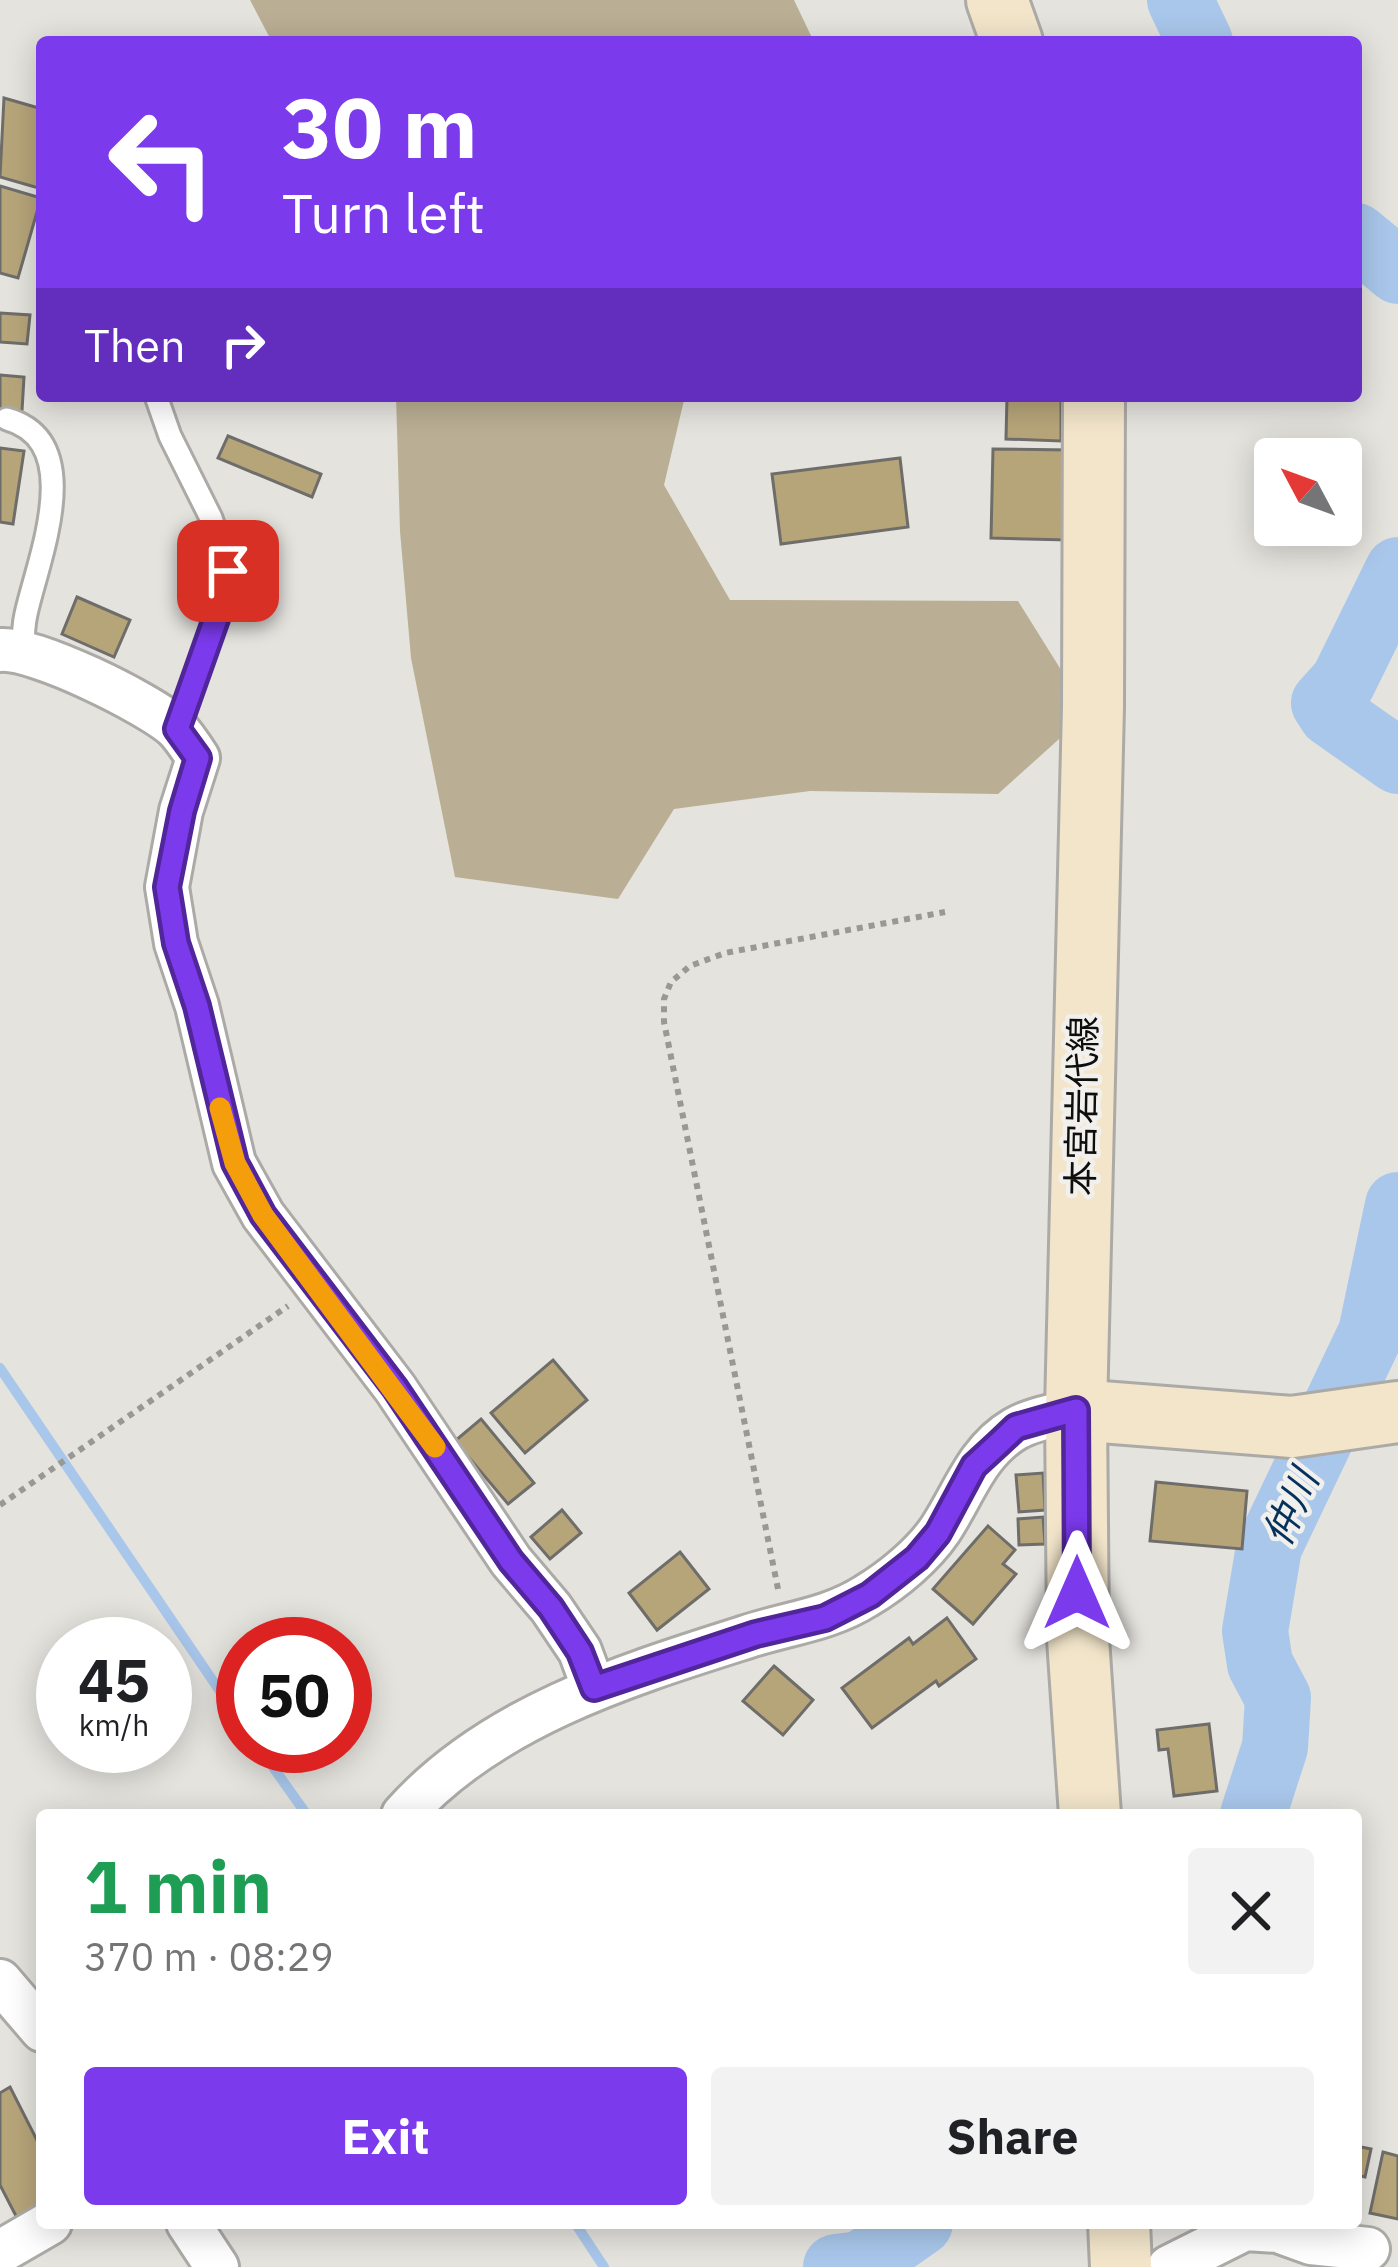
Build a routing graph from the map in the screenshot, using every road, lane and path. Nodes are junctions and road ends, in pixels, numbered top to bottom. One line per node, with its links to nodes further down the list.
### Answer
1 (158, 402): 5 (lane)
2 (1094, 402): 8 (main road, 本宮岩代線)
3 (8, 419): 4 (lane)
4 (11, 651): 5 (street)
5 (177, 729): 7 (street)
6 (945, 912): 11 (path)
7 (316, 1286): 10 (path); 12 (street)
8 (1076, 1410): 9 (main road); 11 (street); 14 (main road, 本宮岩代線)
9 (1379, 1415)
10 (0, 1505)
11 (786, 1628): 12 (street)
12 (594, 1688): 13 (street)
13 (409, 1809)
14 (1090, 1809)
15 (0, 1981): 16 (street)
16 (36, 2023)
17 (40, 2229): 21 (street)
18 (192, 2229): 22 (street)
19 (1119, 2229): 23 (main road)
20 (1368, 2249): 24 (street)
21 (0, 2252)
22 (217, 2267)
23 (1121, 2267)
24 (1169, 2267)

